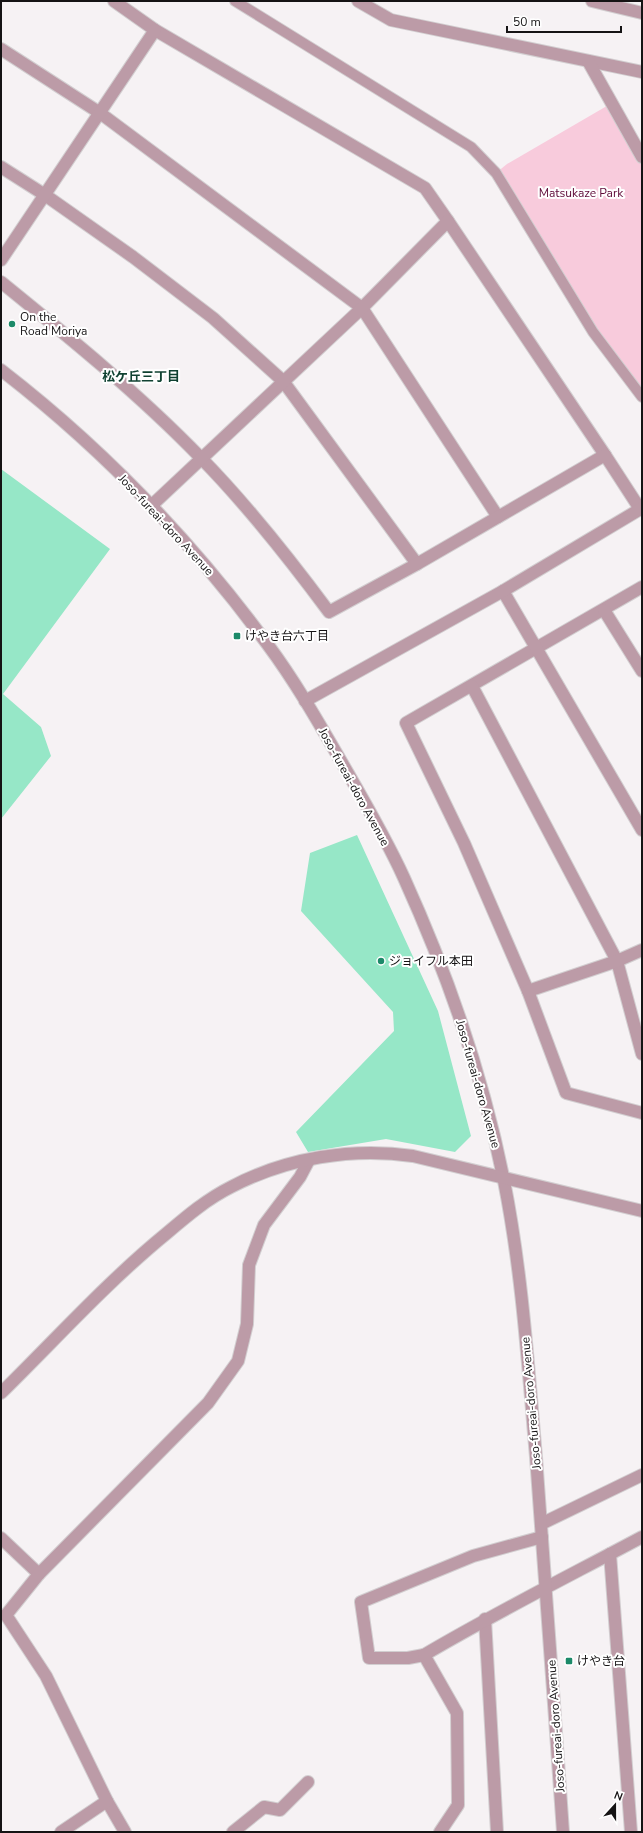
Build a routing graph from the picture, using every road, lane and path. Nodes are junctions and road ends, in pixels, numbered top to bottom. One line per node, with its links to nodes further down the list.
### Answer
1 (114, 1): 6 (street)
2 (235, 1): 20 (street)
3 (358, 1): 8 (street)
4 (592, 1): 5 (street)
5 (642, 13)
6 (155, 30): 10 (street); 14 (street)
7 (1, 49): 10 (street)
8 (588, 61): 9 (street); 11 (street)
9 (642, 72)
10 (100, 113): 13 (street); 17 (street)
11 (642, 157)
12 (1, 167): 13 (street)
13 (45, 195): 15 (street); 19 (street)
14 (448, 221): 17 (street); 21 (street)
15 (1, 260)
16 (1, 282): 22 (street)
17 (362, 308): 19 (street); 25 (street)
18 (1, 370): 23 (street, Joso-fureai-doro Avenue)
19 (283, 381): 22 (street); 26 (street)
20 (642, 397)
21 (604, 455): 24 (street); 25 (street)
22 (202, 458): 23 (street); 26 (street)
23 (151, 506): 33 (street, Joso-fureai-doro Avenue)
24 (641, 509): 28 (street)
25 (498, 517): 26 (street)
26 (417, 564)
27 (642, 587): 29 (street)
28 (503, 591): 30 (street); 33 (street)
29 (604, 610): 30 (street); 31 (street)
30 (535, 649): 32 (street); 34 (street)
31 (642, 671)
32 (472, 686): 36 (street); 37 (street)
33 (305, 701): 41 (street, Joso-fureai-doro Avenue)
34 (642, 830)
35 (642, 950): 36 (street)
36 (617, 961): 37 (street); 38 (street)
37 (528, 991): 39 (street)
38 (642, 1054)
39 (642, 1113)
40 (309, 1160): 41 (street); 43 (street); 50 (street)
41 (503, 1177): 42 (street); 45 (street, Joso-fureai-doro Avenue)
42 (642, 1211)
43 (1, 1393)
44 (642, 1475): 45 (street)
45 (541, 1524): 46 (street, Joso-fureai-doro Avenue)
46 (542, 1537): 51 (street, Joso-fureai-doro Avenue); 53 (street)
47 (642, 1537): 49 (street)
48 (1, 1538): 50 (street)
49 (610, 1554): 51 (street); 62 (street)
50 (39, 1574): 55 (street)
51 (546, 1589): 52 (street); 61 (street, Joso-fureai-doro Avenue)
52 (485, 1620): 53 (street); 60 (street)
53 (424, 1655): 59 (street)
54 (308, 1782): 58 (street)
55 (107, 1801): 56 (street); 57 (street)
56 (61, 1832)
57 (125, 1832)
58 (233, 1832)
59 (440, 1832)
60 (497, 1832)
61 (563, 1832)
62 (631, 1832)

